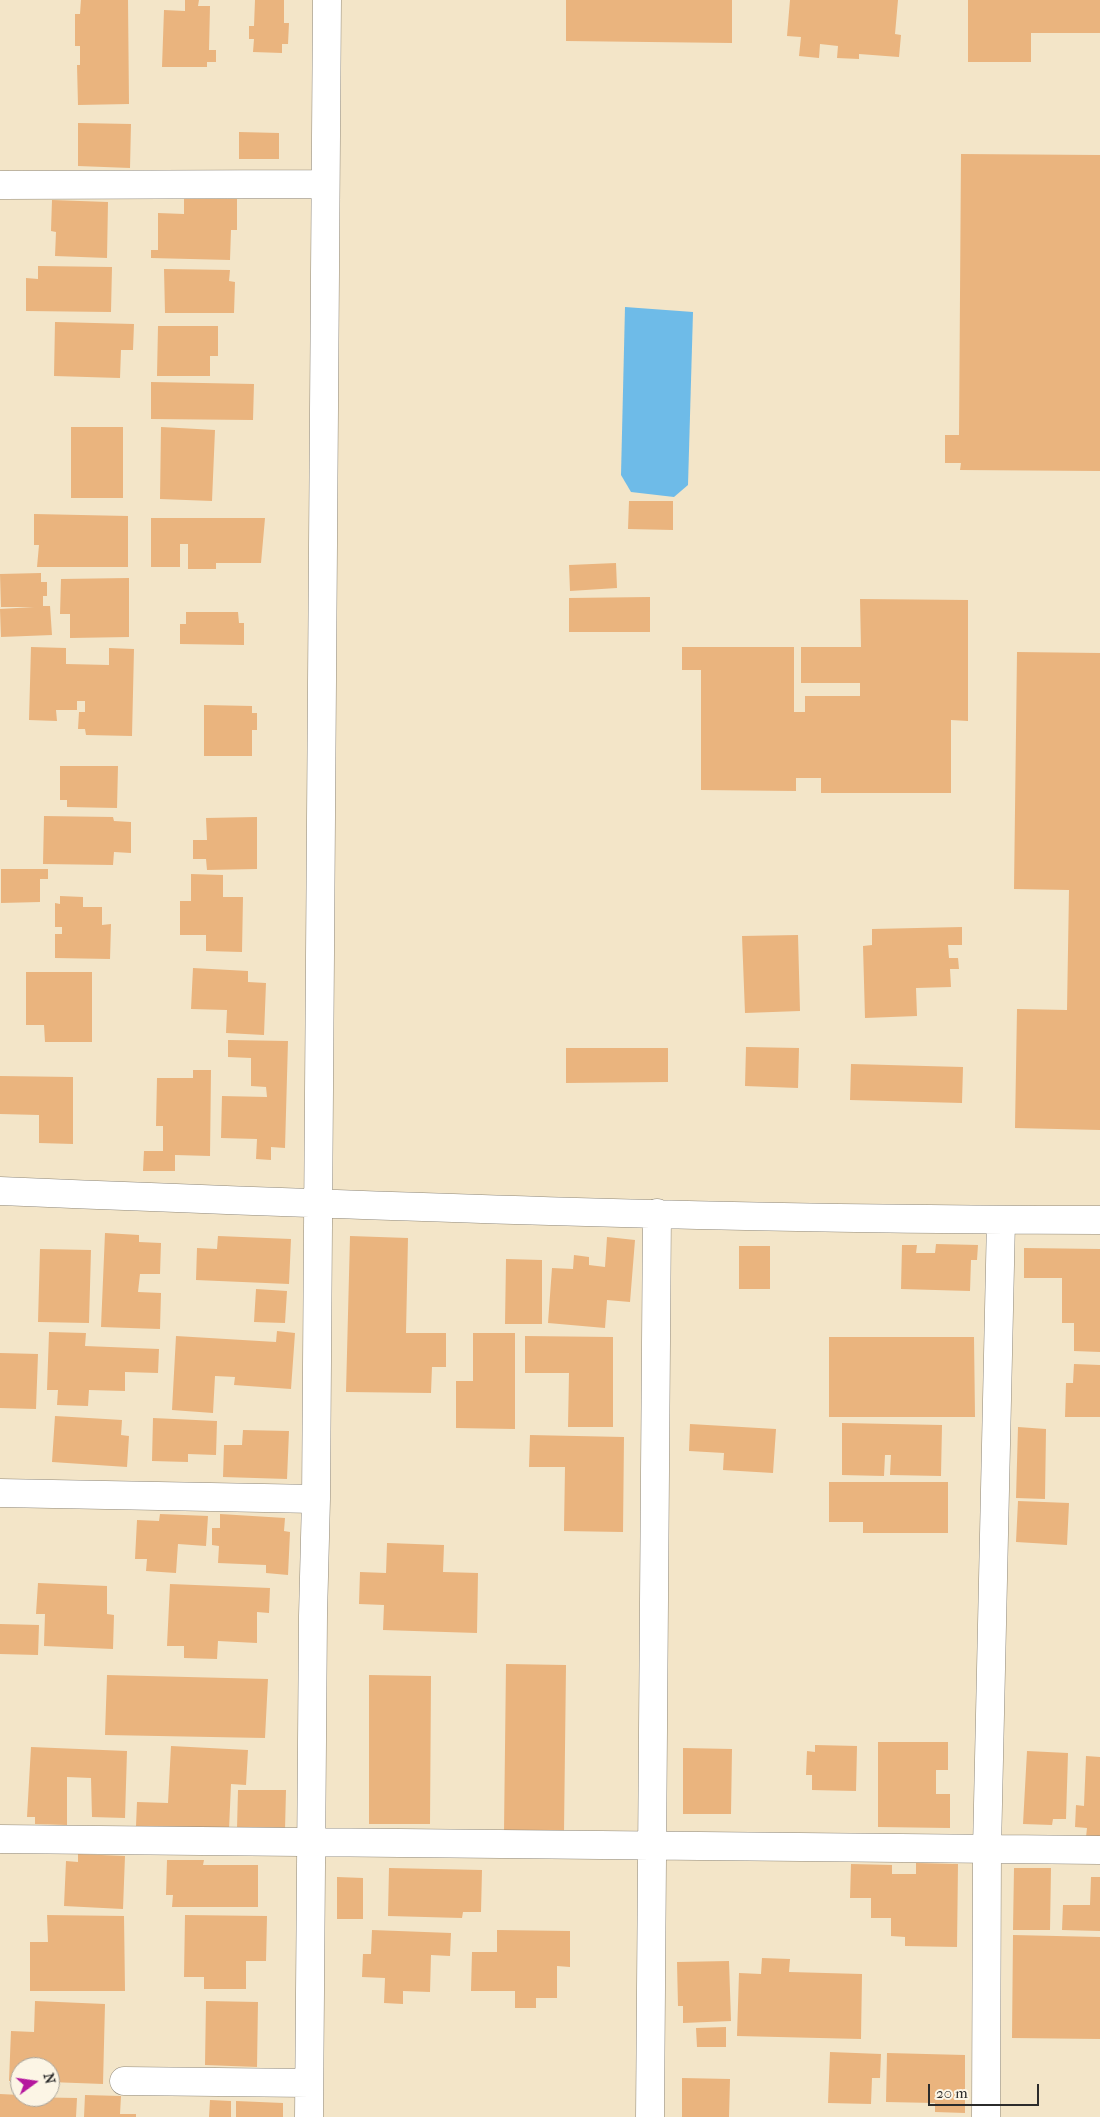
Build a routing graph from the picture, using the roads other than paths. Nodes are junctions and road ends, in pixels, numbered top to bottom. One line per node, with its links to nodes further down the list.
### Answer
1 (327, 0): 2 (street)
2 (324, 184): 3 (street); 5 (street)
3 (0, 185)
4 (0, 1191): 5 (street)
5 (318, 1204): 6 (street); 10 (street)
6 (657, 1213): 7 (street); 13 (street)
7 (1002, 1220): 8 (street); 14 (street)
8 (1100, 1220)
9 (0, 1493): 10 (street)
10 (316, 1499): 12 (street)
11 (0, 1839): 12 (street)
12 (312, 1842): 13 (street); 17 (street)
13 (652, 1844): 14 (street); 19 (street)
14 (987, 1849): 15 (street); 20 (street)
15 (1100, 1850)
16 (124, 2081): 17 (street)
17 (309, 2084): 18 (street)
18 (309, 2117)
19 (650, 2117)
20 (986, 2117)

